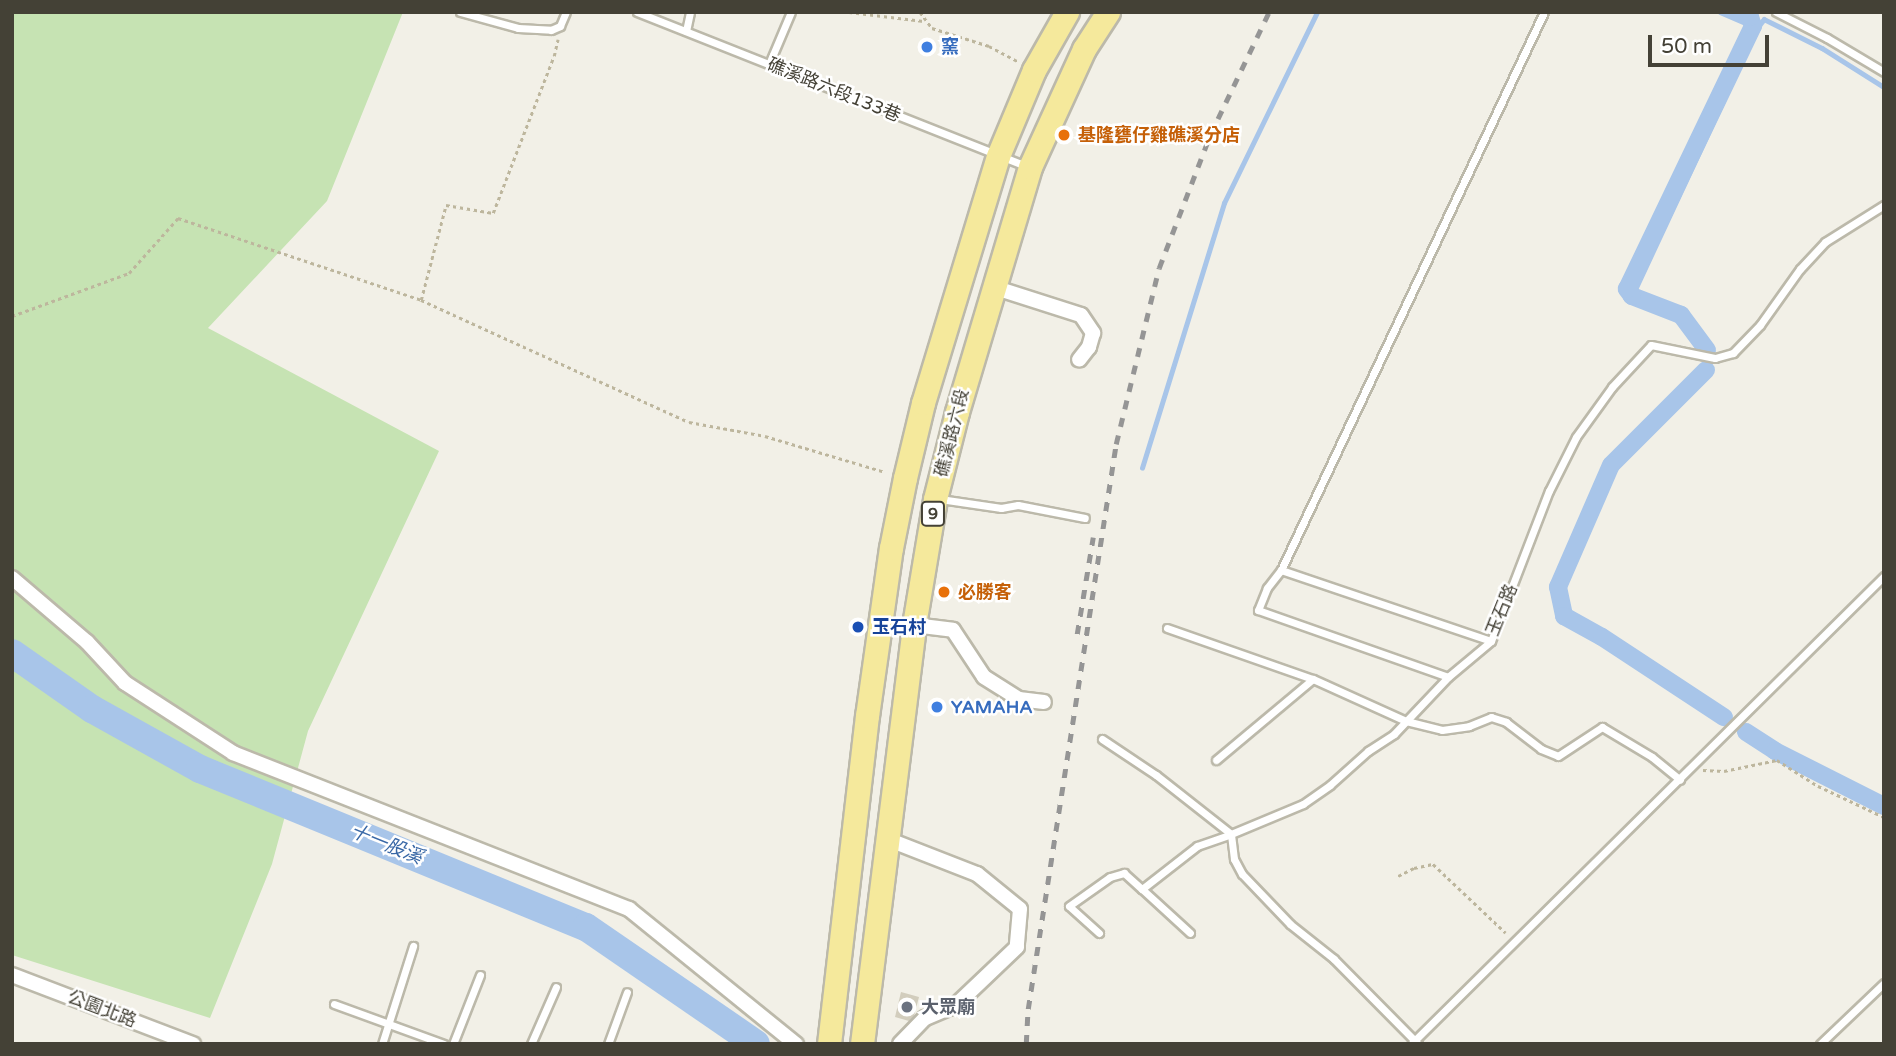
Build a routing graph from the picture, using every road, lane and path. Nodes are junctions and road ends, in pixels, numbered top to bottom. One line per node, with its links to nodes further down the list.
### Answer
1 (460, 12): 13 (lane)
2 (566, 12): 13 (lane)
3 (637, 12): 14 (lane, 礁溪路六段133巷)
4 (690, 12): 14 (lane)
5 (792, 12): 15 (lane)
6 (849, 12): 12 (path)
7 (920, 12): 12 (path)
8 (1067, 12): 16 (main road, 礁溪路六段 / 9)
9 (1108, 12): 19 (main road, 礁溪路六段 / 9)
10 (1544, 12): 28 (lane)
11 (1776, 12): 17 (lane)
12 (923, 21): 16 (path)
13 (560, 26): 22 (path)
14 (685, 31): 15 (lane, 礁溪路六段133巷)
15 (769, 64): 18 (lane, 礁溪路六段133巷)
16 (1034, 70): 18 (main road, 礁溪路六段 / 9)
17 (1884, 72)
18 (998, 156): 19 (lane, 礁溪路六段133巷); 25 (main road, 礁溪路六段 / 9)
19 (1031, 167): 21 (main road, 礁溪路六段 / 9)
20 (1884, 205): 33 (lane, 玉石路)
21 (993, 287): 24 (street); 26 (main road, 礁溪路六段 / 9)
22 (421, 300): 23 (path); 25 (path)
23 (12, 316)
24 (1079, 360)
25 (905, 478): 66 (main road, 礁溪路六段 / 9)
26 (935, 499): 27 (lane); 31 (main road, 礁溪路六段 / 9)
27 (1085, 518)
28 (1281, 570): 33 (lane); 34 (lane)
29 (1884, 576): 40 (lane)
30 (12, 578): 65 (street)
31 (914, 625): 36 (street); 44 (main road, 礁溪路六段 / 9)
32 (1167, 628): 35 (lane)
33 (1491, 641): 34 (lane, 玉石路)
34 (1448, 677): 37 (lane, 玉石路)
35 (1312, 679): 37 (lane); 39 (lane)
36 (1044, 702)
37 (1406, 721): 41 (lane); 43 (lane, 玉石路)
38 (1102, 739): 43 (lane)
39 (1216, 760)
40 (1697, 763): 41 (lane); 42 (path)
41 (1681, 780): 49 (lane)
42 (1884, 817)
43 (1231, 834): 46 (lane, 玉石路); 58 (lane)
44 (887, 839): 67 (main road, 礁溪路六段 / 9); 68 (street)
45 (1398, 876): 49 (path)
46 (1142, 889): 47 (lane); 48 (lane)
47 (1099, 933)
48 (1190, 933)
49 (1516, 943): 58 (lane)
50 (413, 946): 57 (lane)
51 (12, 975): 59 (street, 公園北路)
52 (480, 975): 62 (lane)
53 (1884, 983): 69 (lane)
54 (556, 986): 63 (lane)
55 (627, 992): 64 (lane)
56 (334, 1004): 57 (lane)
57 (386, 1025): 60 (lane); 61 (lane)
58 (1414, 1043)
59 (192, 1044)
60 (382, 1044)
61 (444, 1044)
62 (453, 1044)
63 (531, 1044)
64 (608, 1044)
65 (796, 1044)
66 (829, 1044)
67 (862, 1044)
68 (900, 1044)
69 (1820, 1044)

